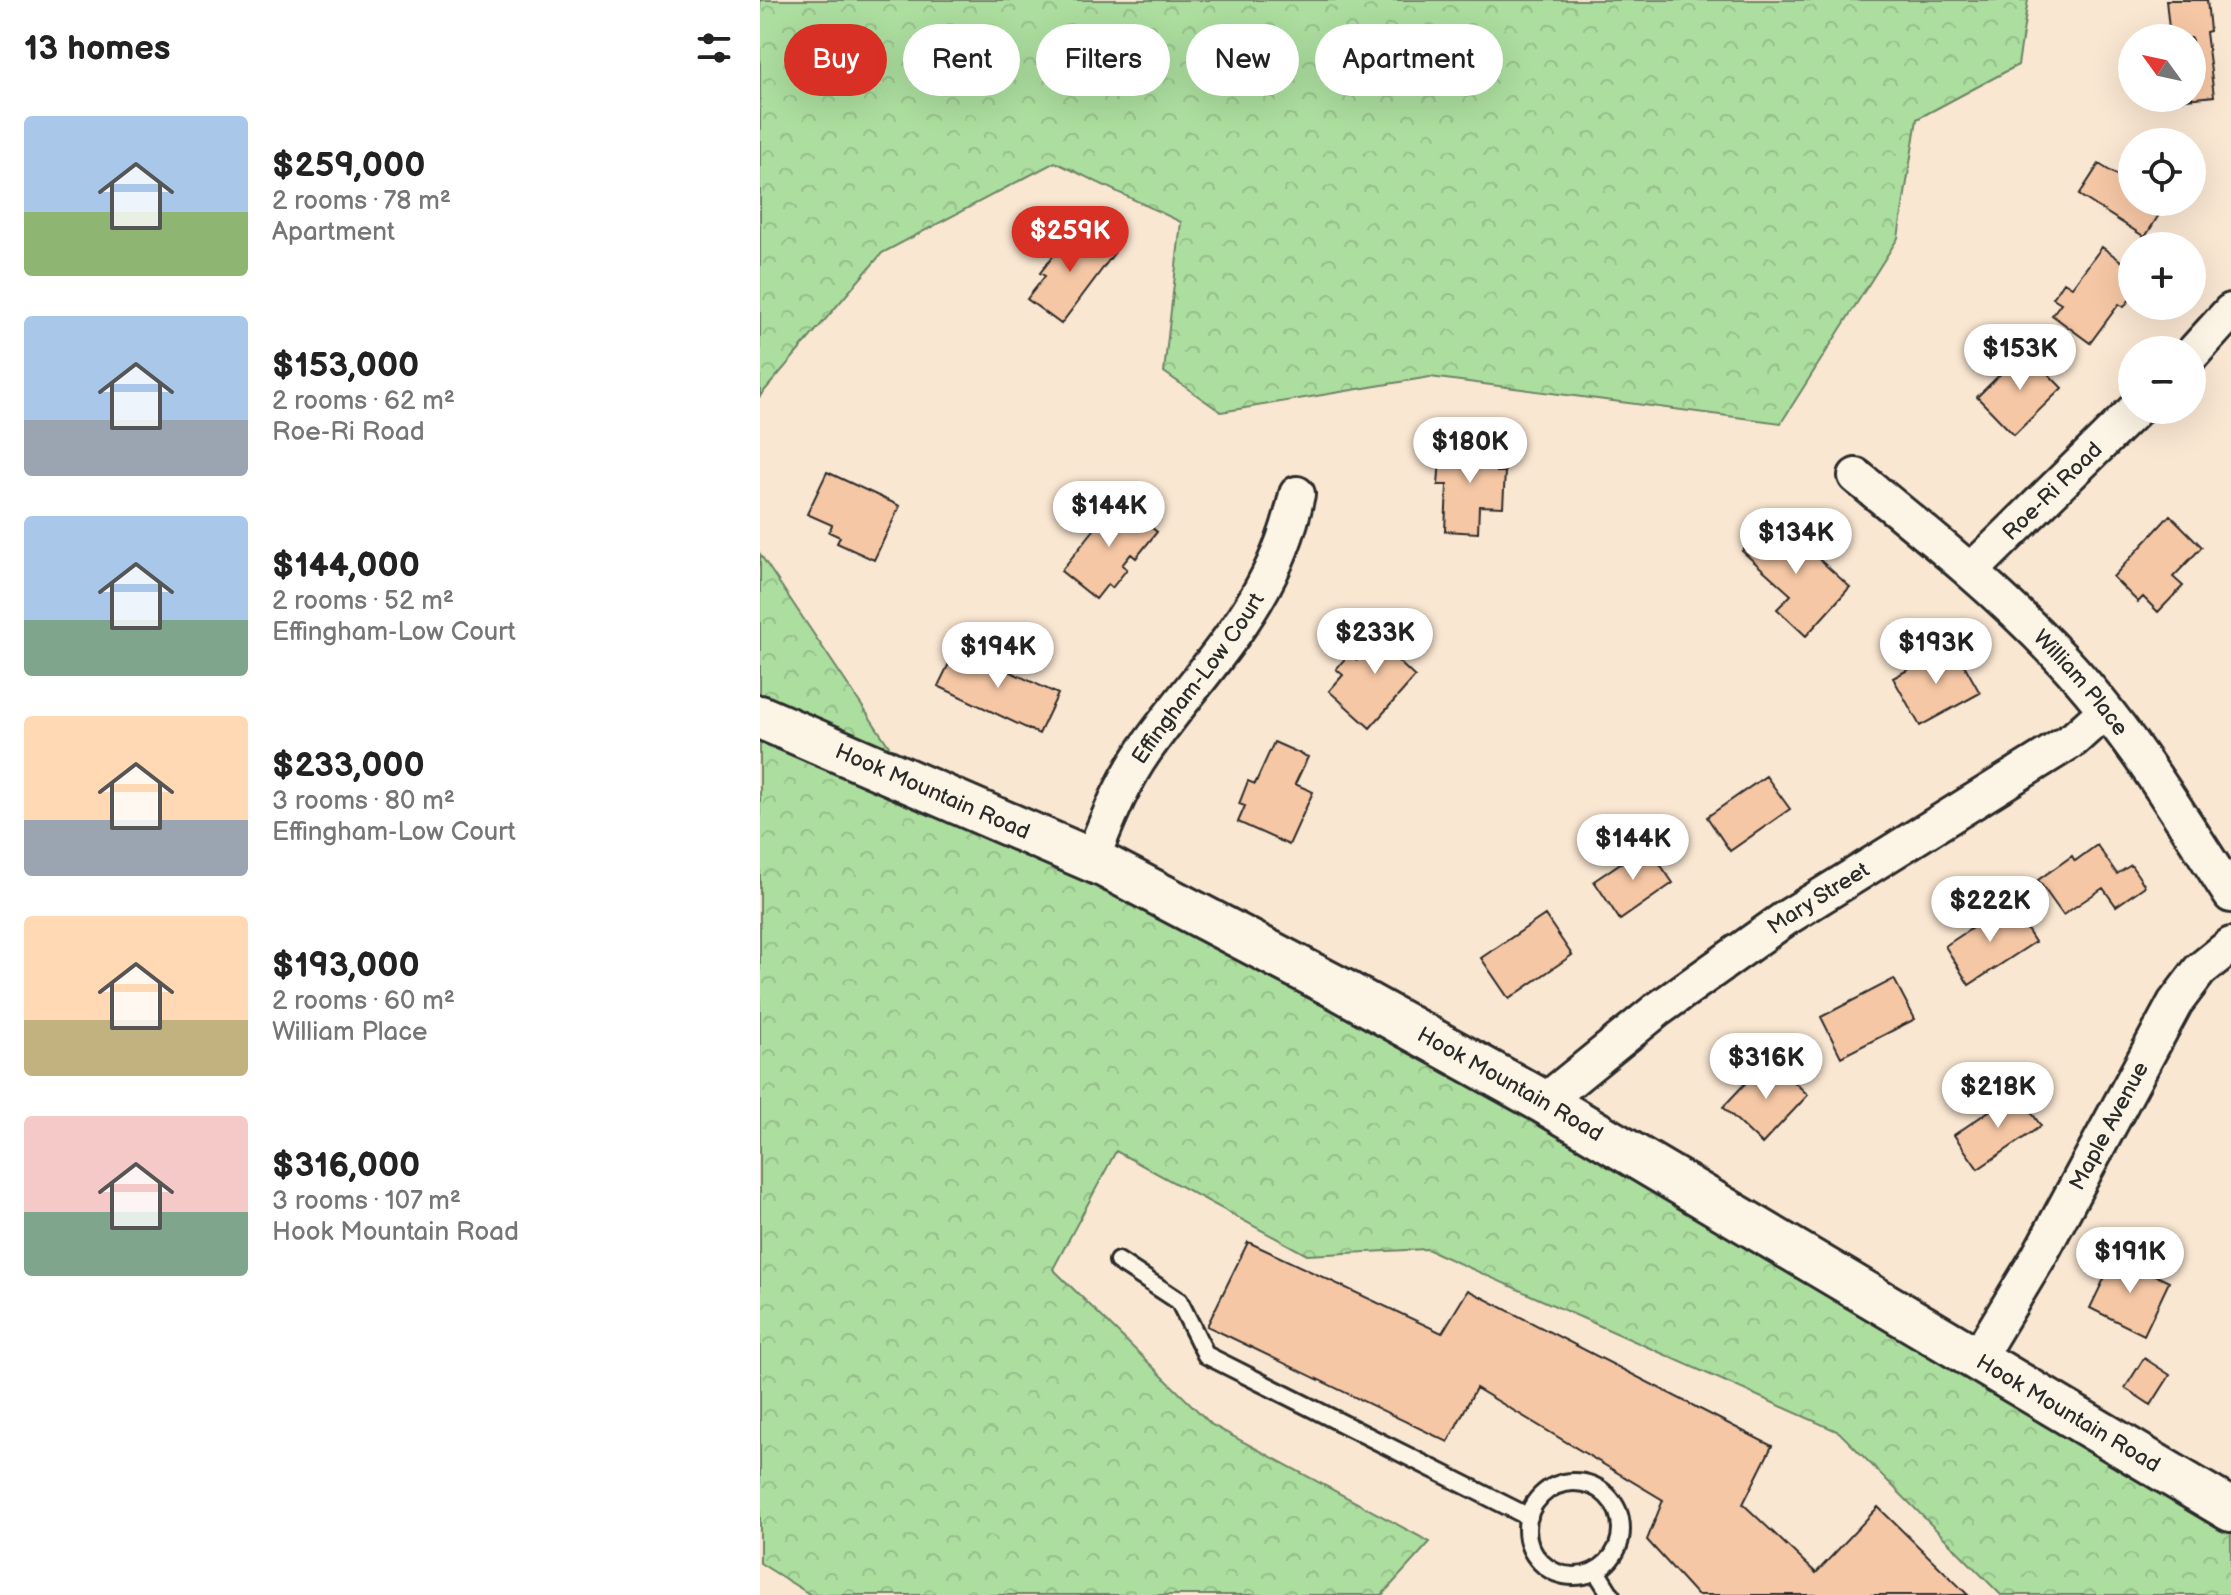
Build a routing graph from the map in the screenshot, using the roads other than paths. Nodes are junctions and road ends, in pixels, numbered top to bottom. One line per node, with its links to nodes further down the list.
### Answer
1 (2231, 311): 2 (street)
2 (2206, 339)
3 (2121, 424): 6 (street, Roe-Ri Road)
4 (1856, 476): 6 (street, William Place)
5 (1297, 494): 9 (street, Effingham-Low Court)
6 (1971, 571): 7 (street, William Place)
7 (2105, 711): 10 (street, William Place); 12 (street, Mary Street)
8 (760, 717): 9 (street, Hook Mountain Road)
9 (1091, 860): 12 (street, Hook Mountain Road)
10 (2231, 895)
11 (2231, 945): 14 (street, Maple Avenue)
12 (1544, 1102): 14 (street, Hook Mountain Road)
13 (1118, 1261): 16 (lane)
14 (1977, 1359): 15 (street, Hook Mountain Road)
15 (2231, 1510)
16 (1529, 1517): 17 (lane); 17 (lane)
17 (1596, 1571): 18 (lane)
18 (1611, 1595)

